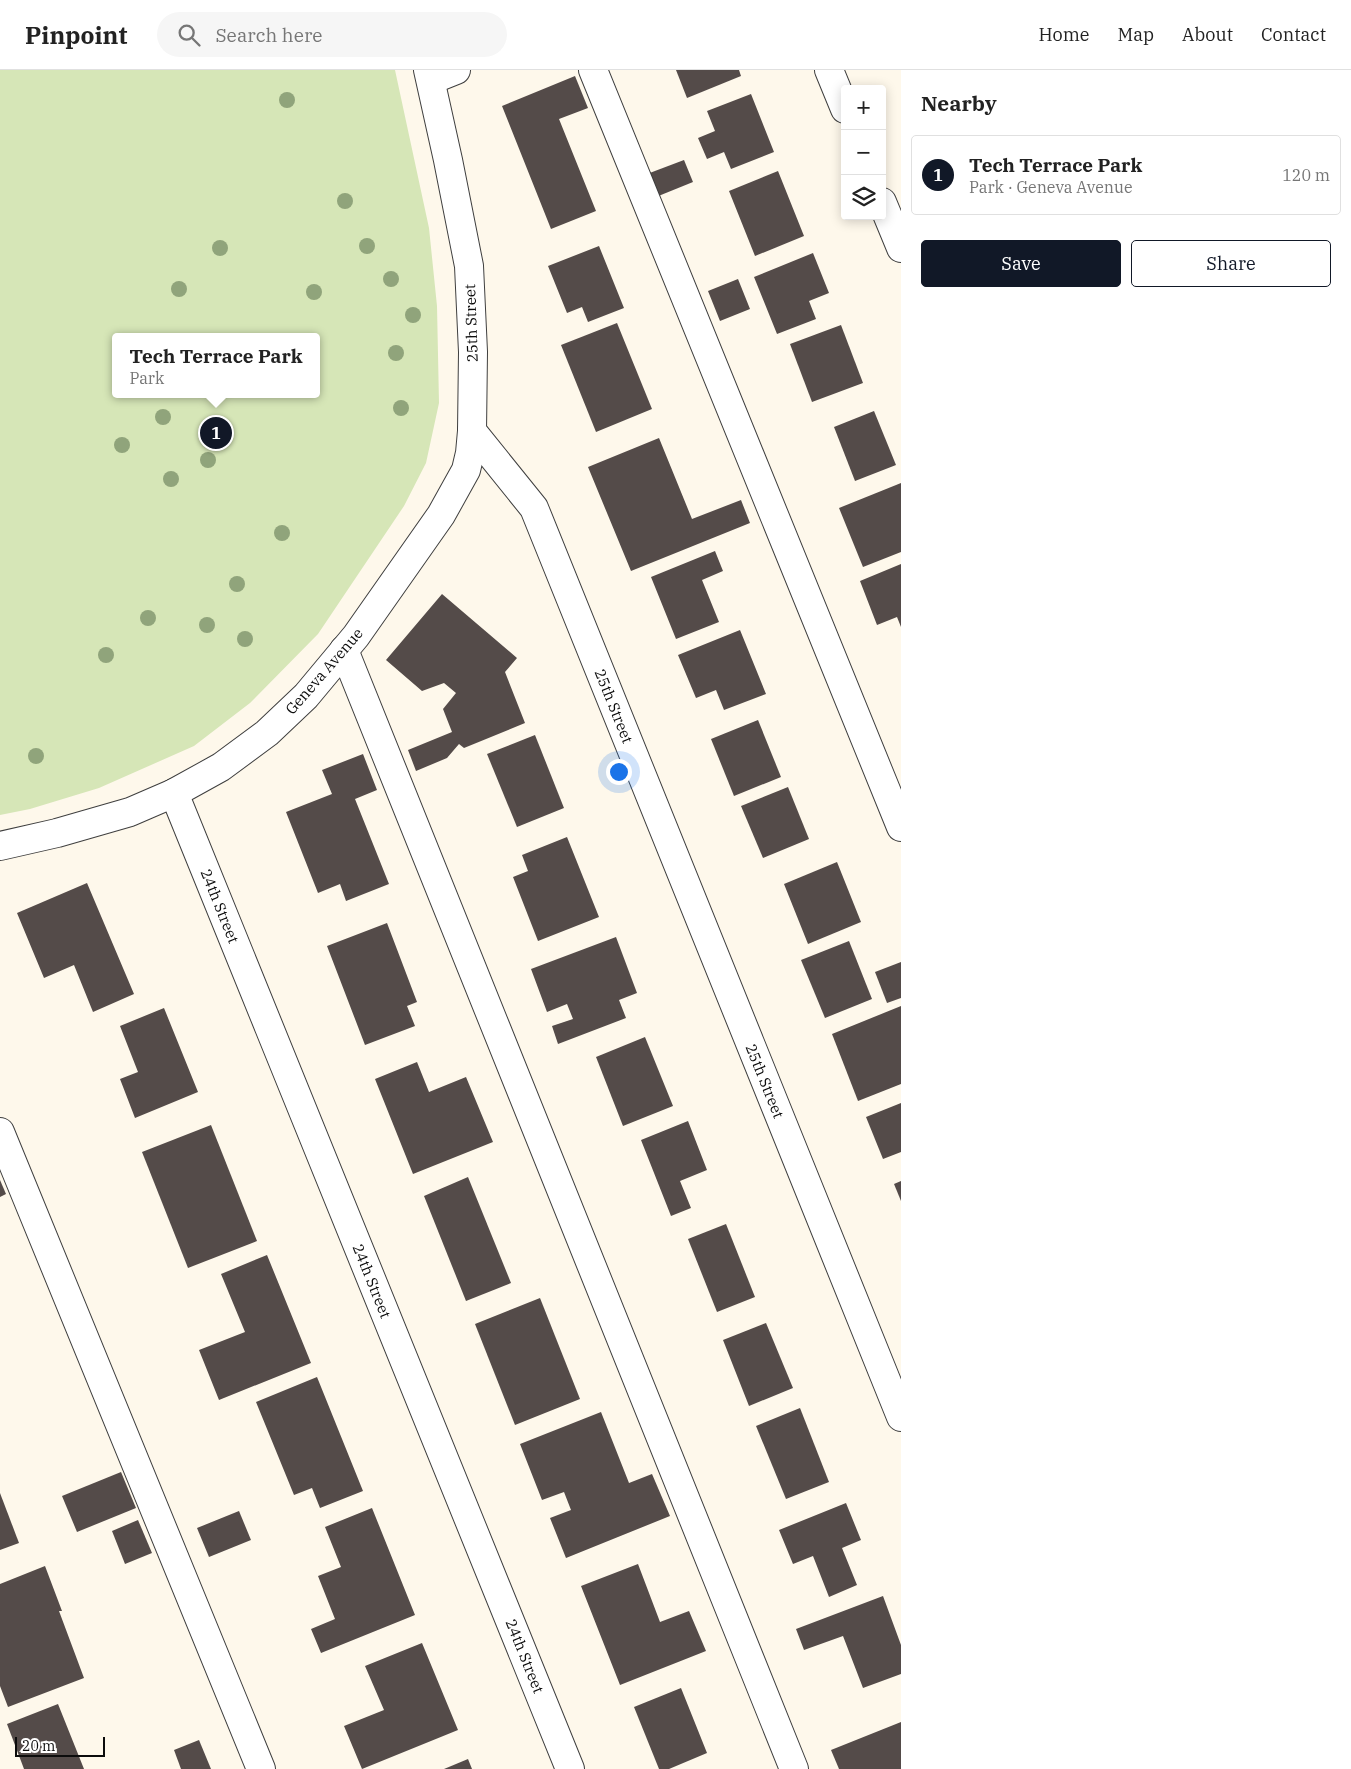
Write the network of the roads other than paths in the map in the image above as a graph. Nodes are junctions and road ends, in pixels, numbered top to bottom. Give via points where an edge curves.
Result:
1 (456, 70) edge
2 (593, 70) edge
3 (829, 70) edge
4 (429, 75) edge
5 (841, 99) edge
6 (886, 212) edge
7 (901, 248) edge
8 (472, 430) junction
9 (344, 650) junction
10 (174, 793) junction
11 (901, 827) edge
12 (0, 846) edge
13 (0, 1132) edge
14 (901, 1417) edge
15 (261, 1769) edge
16 (570, 1769) edge
17 (794, 1769) edge

1 - 4 street
2 - 11 street
3 - 5 street
4 - 8 street, 25th Street via 468,266 474,352
6 - 7 street
8 - 9 street, Geneva Avenue via 466,470 441,515
8 - 14 street, 25th Street via 534,508
9 - 10 street, Geneva Avenue via 306,696 267,733 221,767
9 - 17 street
10 - 12 street, Geneva Avenue via 130,812
10 - 16 street, 24th Street
13 - 15 street

